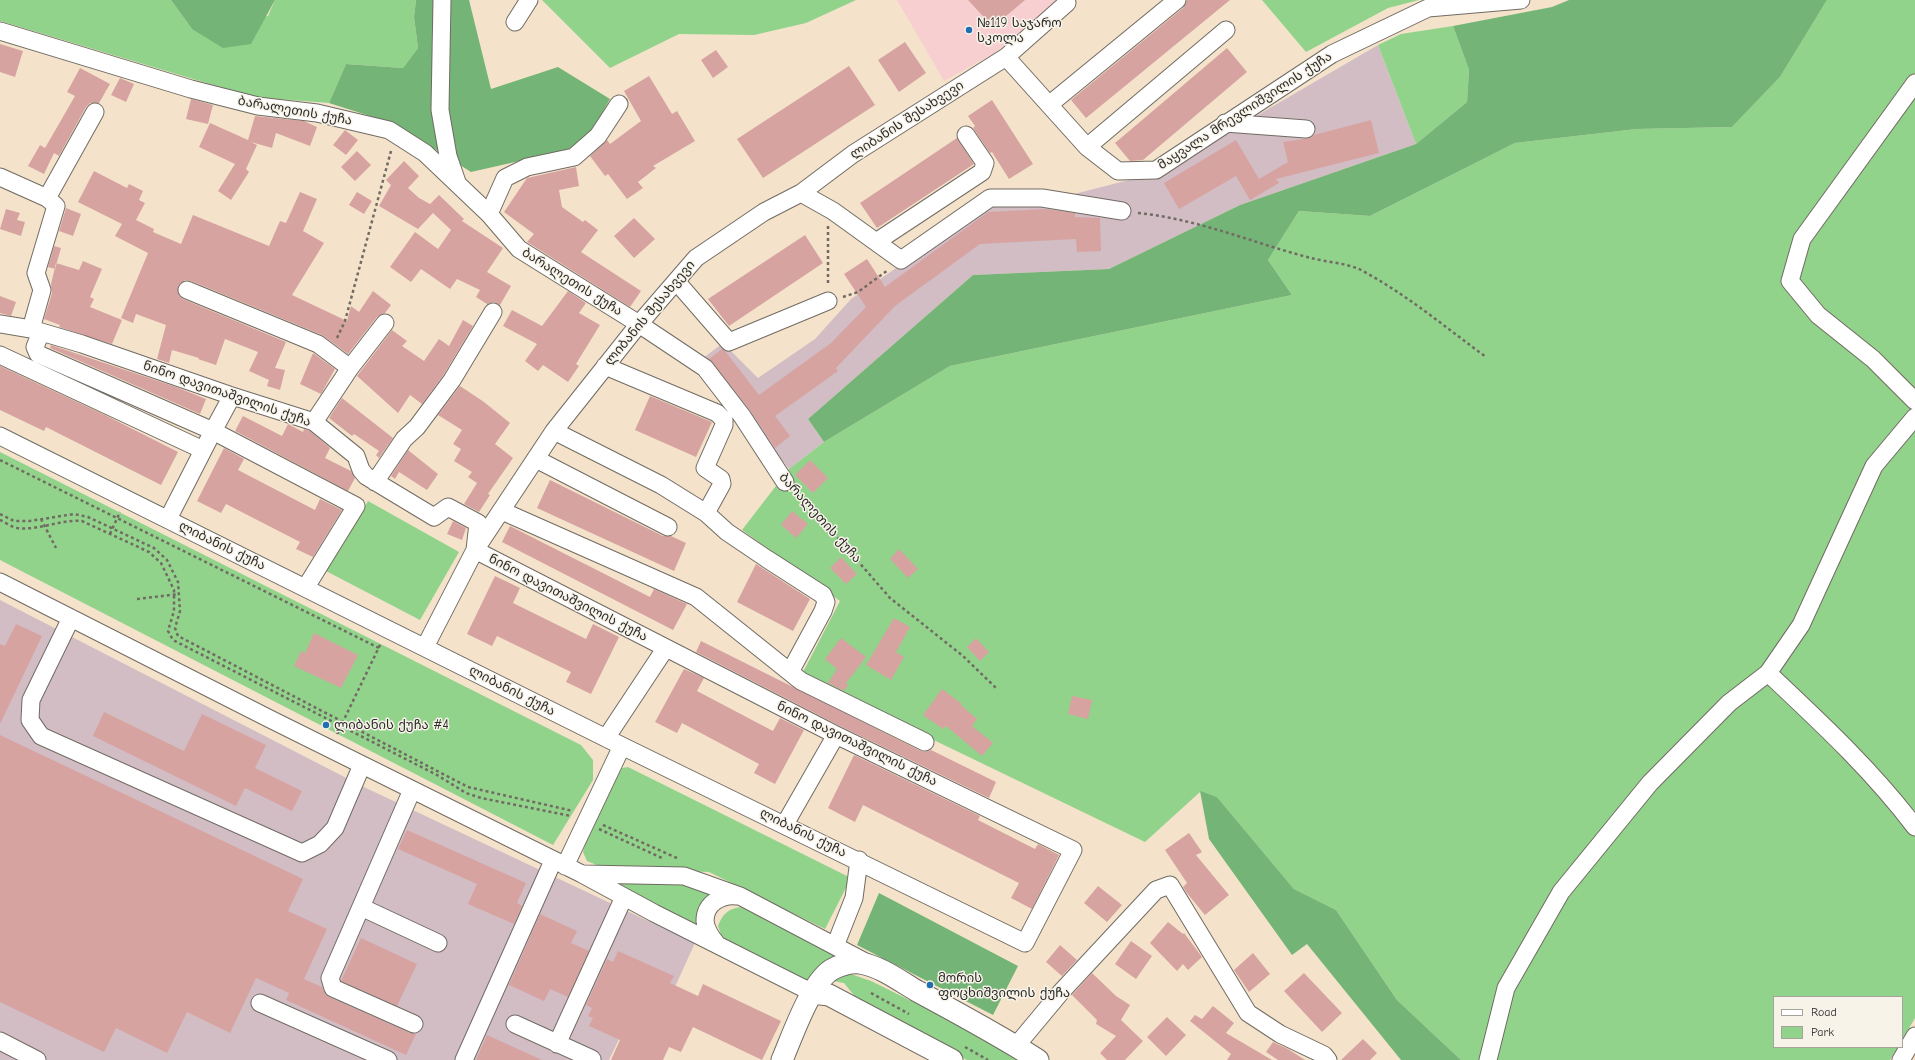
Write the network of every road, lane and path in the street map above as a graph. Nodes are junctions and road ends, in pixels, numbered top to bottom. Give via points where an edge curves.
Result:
1 (442, 0) edge
2 (529, 0) edge
3 (1177, 0) edge
4 (1521, 0) edge
5 (1067, 3) dead end
6 (516, 22) dead end
7 (1226, 30) dead end
8 (0, 31) edge
9 (1006, 57) junction
10 (1915, 83) edge
11 (619, 104) dead end
12 (1050, 104) junction
13 (95, 112) dead end
14 (1225, 123) junction
15 (1306, 129) dead end
16 (396, 134) junction
17 (966, 135) dead end
18 (1087, 147) junction
19 (0, 177) edge
20 (459, 185) junction
21 (801, 193) junction
22 (47, 198) junction
23 (827, 208) junction
24 (1122, 211) joint
25 (489, 214) junction
26 (876, 242) junction
27 (901, 260) junction
28 (676, 281) junction
29 (187, 290) dead end
30 (828, 301) junction
31 (493, 312) dead end
32 (385, 323) dead end
33 (0, 324) edge
34 (639, 324) junction
35 (36, 330) junction
36 (329, 352) junction
37 (0, 355) edge
38 (1486, 357) dead end
39 (605, 366) junction
40 (350, 368) junction
41 (232, 396) junction
42 (1915, 401) edge
43 (1915, 417) edge
44 (314, 422) junction
45 (213, 431) junction
46 (554, 431) junction
47 (0, 436) edge
48 (203, 450) junction
49 (536, 459) junction
50 (0, 460) edge
51 (376, 482) junction
52 (785, 482) joint
53 (126, 498) junction
54 (502, 510) junction
55 (706, 513) junction
56 (0, 514) edge
57 (117, 518) junction
58 (41, 519) junction
59 (168, 519) junction
60 (0, 520) edge
61 (43, 525) junction
62 (112, 528) junction
63 (668, 528) dead end
64 (110, 534) junction
65 (56, 548) dead end
66 (475, 550) junction
67 (0, 582) edge
68 (306, 587) junction
69 (174, 594) junction
70 (179, 594) junction
71 (138, 599) dead end
72 (71, 618) junction
73 (425, 647) junction
74 (665, 649) junction
75 (790, 672) junction
76 (1768, 673) junction
77 (996, 688) dead end
78 (343, 722) junction
79 (341, 726) junction
80 (836, 735) junction
81 (606, 738) junction
82 (925, 742) dead end
83 (622, 746) junction
84 (330, 749) junction
85 (362, 765) junction
86 (412, 790) junction
87 (584, 820) junction
88 (785, 824) junction
89 (1915, 827) edge
90 (859, 860) junction
91 (668, 861) dead end
92 (684, 861) dead end
93 (559, 863) junction
94 (582, 874) junction
95 (740, 896) junction
96 (624, 897) junction
97 (361, 907) junction
98 (438, 943) dead end
99 (716, 943) junction
100 (1025, 943) joint
101 (835, 946) junction
102 (874, 968) junction
103 (813, 993) junction
104 (260, 1003) dead end
105 (414, 1024) dead end
106 (515, 1024) dead end
107 (1915, 1036) edge
108 (0, 1041) edge
109 (557, 1044) junction
110 (1016, 1046) junction
111 (592, 1059) dead end
112 (37, 1060) edge
113 (388, 1060) edge
114 (464, 1060) edge
115 (782, 1060) edge
116 (952, 1060) edge
117 (1038, 1060) edge
118 (1328, 1060) edge
119 (1488, 1060) edge
120 (1901, 1060) edge

1 - 20 street via 440,110 448,156
2 - 6 street
3 - 12 street
4 - 14 street, მაყვალა მრევლიშვილის ქუჩა via 1428,8 1332,54
5 - 9 street, ლიბანის შესახვევი
7 - 18 street
8 - 16 street, ბარალეთის ქუჩა via 198,91 258,106 317,113 389,130
9 - 12 street, მაყვალა მრევლიშვილის ქუჩა
9 - 21 street, ლიბანის შესახვევი via 853,154
10 - 42 street via 1802,239 1790,282 1818,315 1873,360
11 - 25 street via 598,136 574,157 526,167 505,178
12 - 18 street, მაყვალა მრევლიშვილის ქუჩა
13 - 22 street
14 - 15 street
14 - 18 street, მაყვალა მრევლიშვილის ქუჩა via 1156,170 1118,171
16 - 20 street, ბარალეთის ქუჩა via 425,153
16 - 36 path via 345,321
17 - 26 street via 985,163 982,172
19 - 22 street
20 - 25 street, ბარალეთის ქუჩა
21 - 23 street
21 - 28 street, ლიბანის შესახვევი via 764,212 696,258
22 - 35 street via 56,206 36,273 42,290
23 - 26 street
23 - 30 path
24 - 27 street via 1042,198 990,198
24 - 38 path via 1165,215 1311,258 1359,269 1409,300
25 - 34 street, ბარალეთის ქუჩა via 519,249
26 - 27 street
27 - 30 path via 858,292
28 - 30 street via 729,342
28 - 34 street, ლიბანის შესახვევი
29 - 36 street via 318,344
31 - 51 street via 452,380 417,427 404,439
32 - 40 street
33 - 35 street, ნინო დავითაშვილის ქუჩა
34 - 39 street, ლიბანის შესახვევი
34 - 52 street, ბარალეთის ქუჩა via 705,368 742,416
35 - 41 street, ნინო დავითაშვილის ქუჩა
35 - 45 street via 35,347 38,354
36 - 40 street
37 - 48 street
39 - 46 street, ლიბანის შესახვევი
39 - 55 street via 717,413 724,420 705,468 721,479 722,484
40 - 44 street
41 - 44 street, ნინო დავითაშვილის ქუჩა
41 - 45 street
43 - 76 street via 1874,466 1801,625
44 - 51 street, ნინო დავითაშვილის ქუჩა via 356,456 361,470
45 - 48 street
45 - 68 street via 356,506
46 - 49 street, ლიბანის შესახვევი
46 - 55 street via 661,485
47 - 53 street, ლიბანის ქუჩა
48 - 59 street
49 - 54 street, ლიბანის შესახვევი
49 - 63 street
50 - 57 path
51 - 66 street, ნინო დავითაშვილის ქუჩა via 434,517 448,507 478,523
52 - 77 path, ბარალეთის ქუჩა via 890,598 963,656
53 - 57 path
53 - 59 street, ლიბანის ქუჩა
54 - 66 street, ლიბანის შესახვევი
54 - 75 street via 696,597
55 - 75 street via 734,537 823,595 826,602 823,611
56 - 58 path via 14,520
57 - 62 path
57 - 78 path via 379,648
58 - 61 path
58 - 62 path via 74,514 88,517
59 - 68 street, ლიბანის ქუჩა
60 - 61 path via 16,528
61 - 64 path via 70,520 82,521
61 - 65 path
62 - 64 path
62 - 70 path via 154,548 167,560 178,582
64 - 69 path via 149,552 161,563
66 - 73 street, ლიბანის შესახვევი
66 - 74 street, ნინო დავითაშვილის ქუჩა
67 - 72 street
68 - 73 street, ლიბანის ქუჩა
69 - 70 path
69 - 71 path
69 - 79 path via 174,611 168,631 173,640
70 - 78 path via 180,611 175,628 178,636
72 - 84 street
72 - 85 street via 31,700 30,720 41,736 302,853 320,844 335,828
73 - 81 street, ლიბანის ქუჩა
74 - 80 street, ნინო დავითაშვილის ქუჩა
74 - 81 street
75 - 82 street via 801,681
76 - 89 street via 1841,740 1893,798
76 - 119 street via 1729,702 1650,783 1561,892 1506,988
78 - 79 path
78 - 87 path via 468,787 574,811
79 - 84 path
79 - 87 path via 437,775 466,793
80 - 88 street
80 - 100 street, ნინო დავითაშვილის ქუჩა via 1073,850
81 - 83 street, ლიბანის ქუჩა
83 - 87 street
83 - 88 street, ლიბანის ქუჩა
84 - 85 street
85 - 86 street
86 - 93 street
86 - 97 street
87 - 91 path
87 - 92 path
87 - 93 street
88 - 90 street, ლიბანის ქუჩა
90 - 100 street, ლიბანის ქუჩა
90 - 101 street via 854,898
93 - 94 street
93 - 114 street
94 - 95 street via 684,876
94 - 96 street
95 - 99 street via 727,895 716,900 708,909 705,921 708,932
95 - 101 street
96 - 99 street
96 - 109 street
97 - 98 street
97 - 105 street via 330,983 333,988
99 - 103 street
101 - 102 street
102 - 103 main road via 860,963 844,964 831,970 820,980
102 - 110 main road
103 - 115 main road
103 - 116 main road via 829,995
104 - 113 street
106 - 109 street
107 - 120 street
108 - 112 street
109 - 111 street
110 - 117 main road
110 - 118 street via 1061,992 1150,896 1156,890 1170,885 1248,1013 1280,1034 1324,1055

